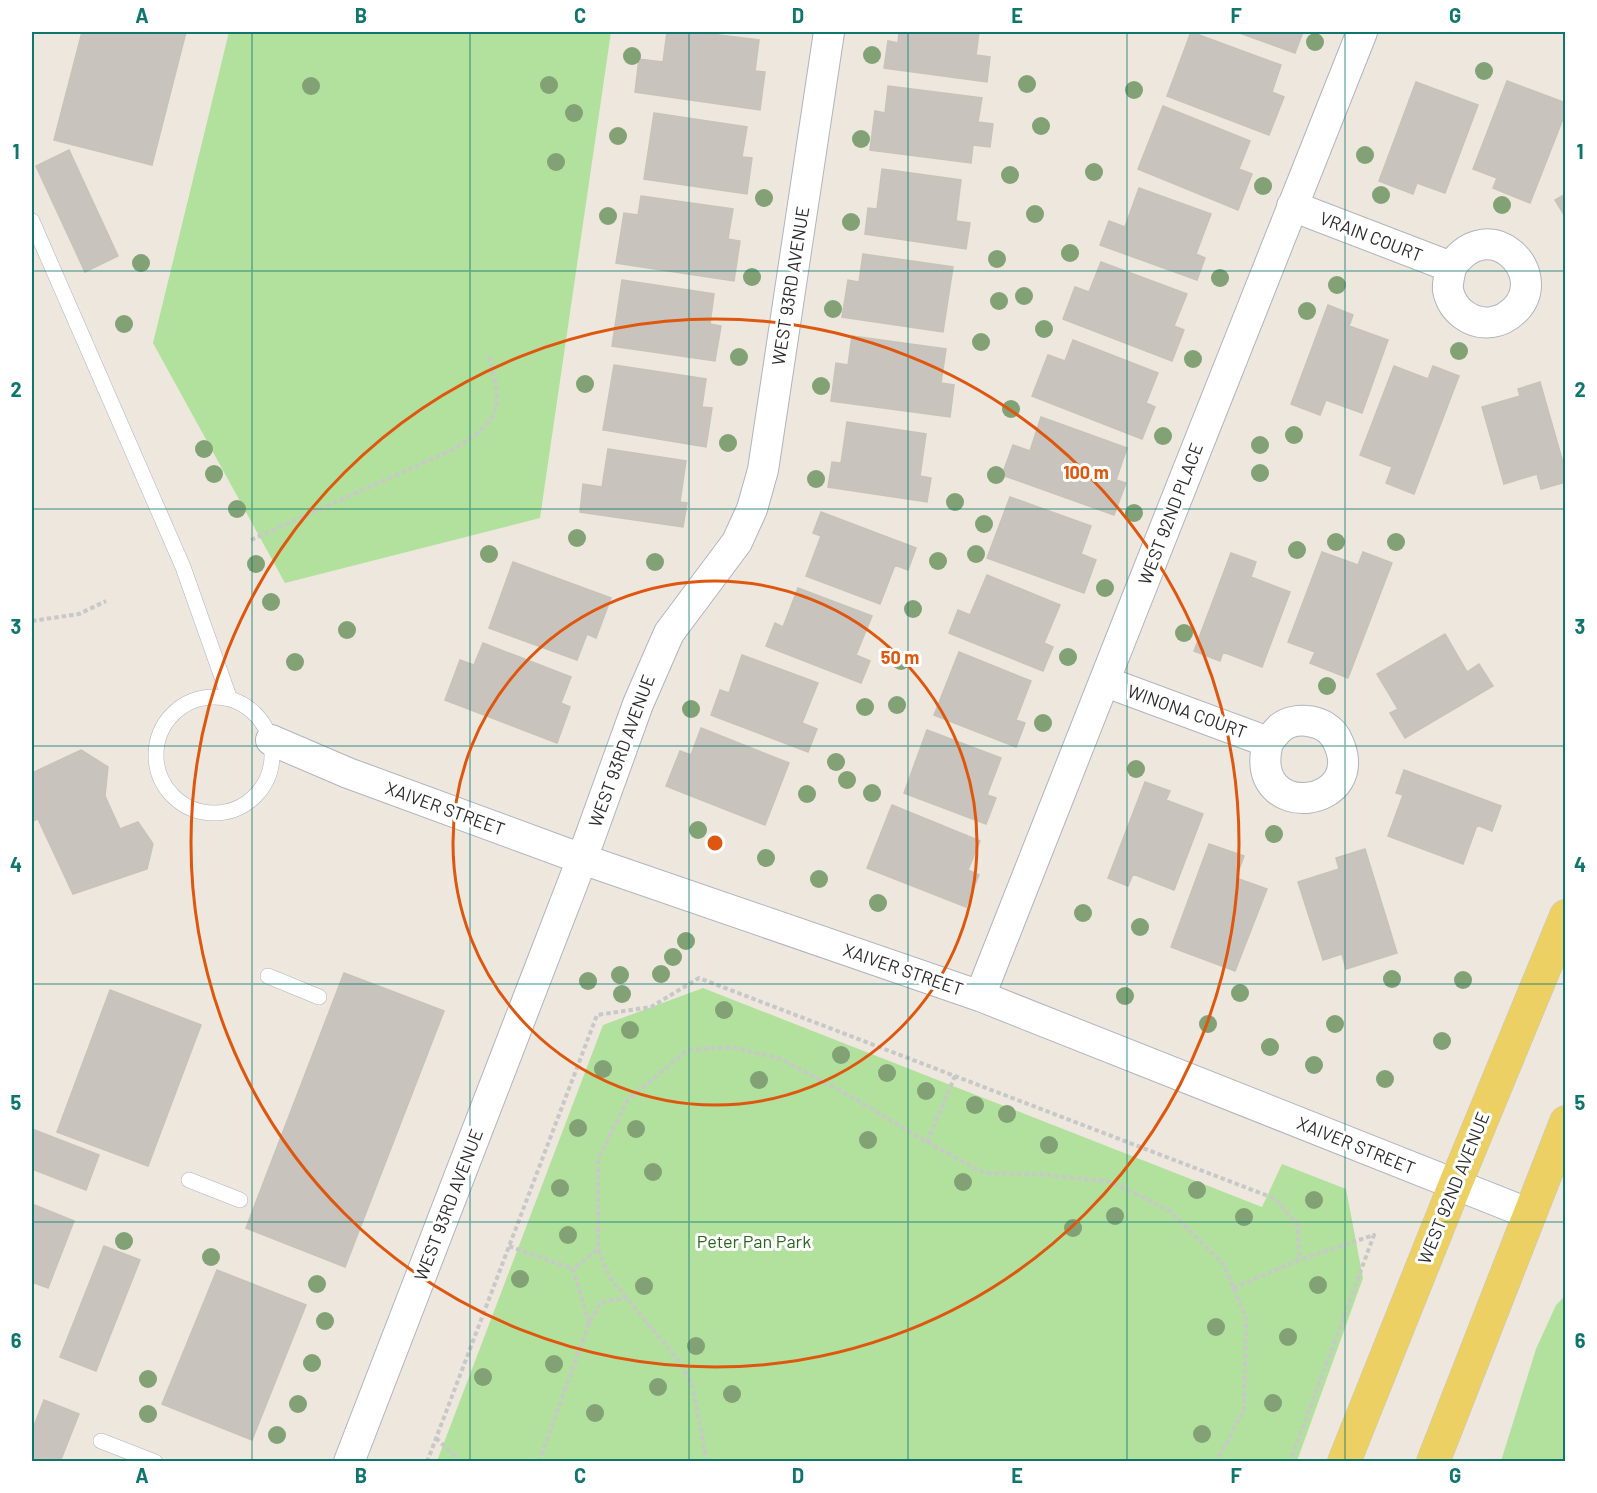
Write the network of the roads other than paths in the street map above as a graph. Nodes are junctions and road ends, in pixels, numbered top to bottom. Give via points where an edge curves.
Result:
1 (829, 32) edge
2 (1362, 32) edge
3 (1292, 206) junction
4 (32, 221) edge
5 (1451, 267) dead end
6 (1106, 682) junction
7 (229, 697) junction
8 (271, 740) junction
9 (1268, 742) dead end
10 (582, 859) junction
11 (1566, 916) edge
12 (268, 976) dead end
13 (980, 996) junction
14 (319, 997) dead end
15 (1566, 1122) edge
16 (189, 1180) dead end
17 (1455, 1185) junction
18 (240, 1200) dead end
19 (1530, 1214) junction
20 (101, 1440) dead end
21 (155, 1461) edge
22 (350, 1461) edge
23 (1344, 1461) edge
24 (1433, 1461) edge

1 - 10 street, WEST 93RD AVENUE via 763,470 752,509 736,542 669,633 638,704
2 - 3 street, WEST 92ND PLACE
3 - 5 street, VRAIN COURT
3 - 6 street, WEST 92ND PLACE
4 - 7 lane via 183,567
6 - 9 street, WINONA COURT
6 - 13 street, WEST 92ND PLACE
7 - 8 lane via 256,713
7 - 8 lane via 189,701 172,712 161,729 155,749 157,770 180,803 198,812 218,813 238,808 255,797 267,780
8 - 10 street, XAIVER STREET via 348,773
10 - 13 street, XAIVER STREET
10 - 22 street, WEST 93RD AVENUE
11 - 17 main road, WEST 92ND AVENUE
12 - 14 lane
13 - 17 street, XAIVER STREET
15 - 19 main road
16 - 18 lane
17 - 19 street, XAIVER STREET
17 - 23 main road, WEST 92ND AVENUE
19 - 24 main road
20 - 21 lane

